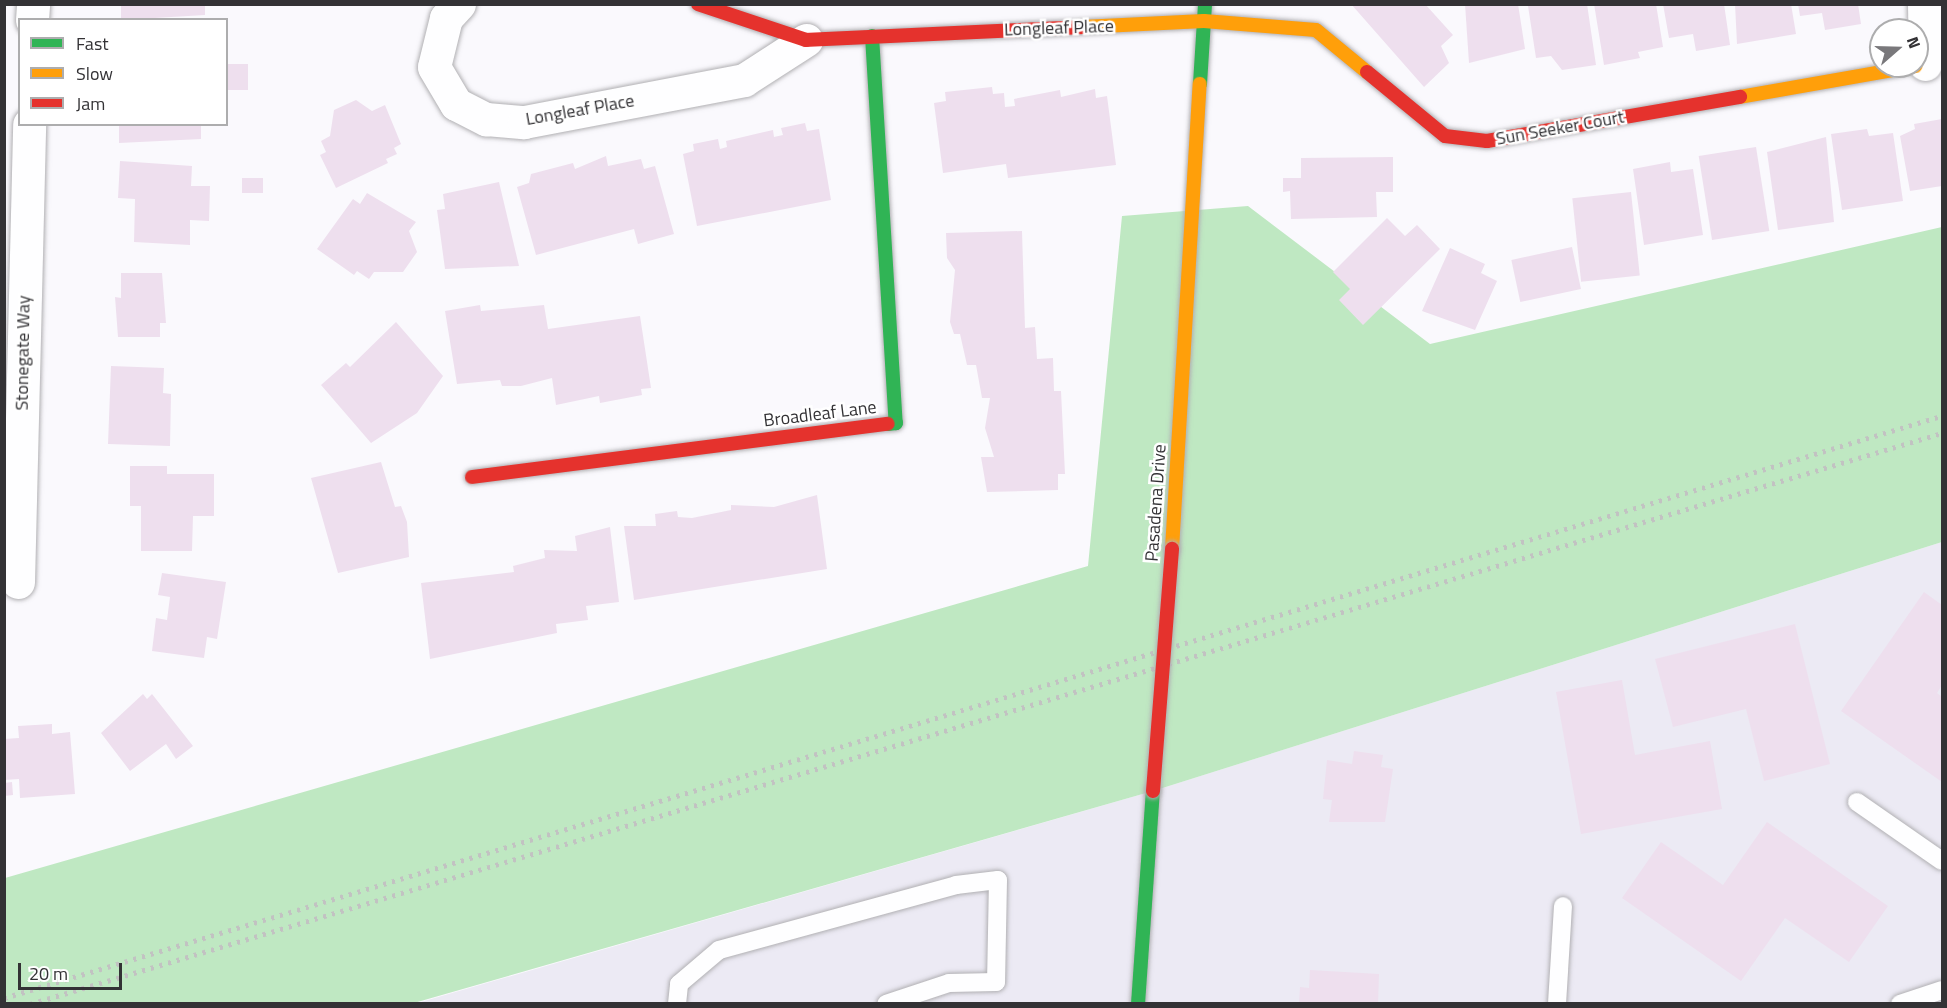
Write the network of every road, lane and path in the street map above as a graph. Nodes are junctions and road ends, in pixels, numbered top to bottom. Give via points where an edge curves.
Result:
1 (459, 4) edge
2 (698, 4) edge
3 (1205, 4) edge
4 (1204, 21) junction
5 (872, 36) junction
6 (806, 40) junction
7 (1869, 74) edge
8 (29, 126) edge
9 (472, 477) dead end
10 (18, 582) dead end
11 (1857, 801) dead end
12 (1942, 861) edge
13 (1563, 906) dead end
14 (1942, 990) edge
15 (677, 1004) edge
16 (886, 1004) edge
17 (1138, 1004) edge
18 (1557, 1004) edge
19 (1900, 1004) edge

1 - 6 street, Longleaf Place via 446,18 434,67 456,104 486,119 524,122 744,80
2 - 6 street, Longleaf Place
3 - 4 street, Pasadena Drive
4 - 5 street, Longleaf Place
4 - 7 street, Sun Seeker Court via 1316,30 1445,136 1486,141
4 - 17 street, Pasadena Drive, bridge via 1172,549
5 - 6 street, Longleaf Place
5 - 9 street, Broadleaf Lane via 896,423
8 - 10 street, Stonegate Way
11 - 12 lane
13 - 18 lane
14 - 19 lane
15 - 16 lane via 678,984 719,950 956,885 999,880 996,982 949,983

